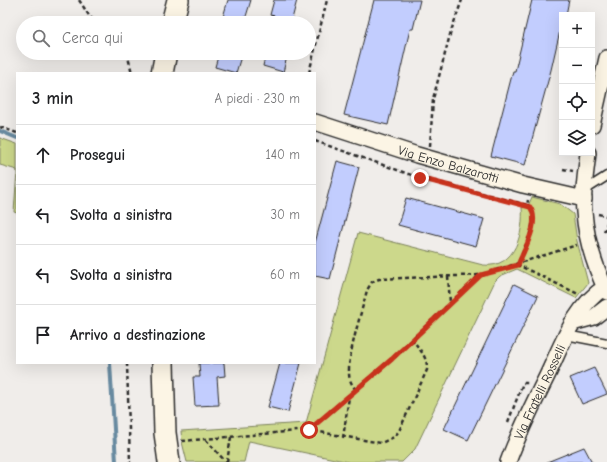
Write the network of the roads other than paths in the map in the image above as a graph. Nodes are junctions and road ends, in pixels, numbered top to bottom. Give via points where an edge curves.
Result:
1 (178, 0) edge
2 (174, 16) edge
3 (607, 58) edge
4 (593, 120) edge
5 (316, 122) edge
6 (588, 156) edge
7 (607, 176) edge
8 (584, 194) junction
9 (604, 283) edge
10 (607, 307) edge
11 (601, 318) edge
12 (569, 329) junction
13 (607, 342) edge
14 (163, 364) edge
15 (169, 462) edge
16 (508, 462) edge

1 - 2 street
3 - 4 street
5 - 8 street, Via Enzo Balzarotti via 523,185
6 - 8 street
7 - 8 lane
8 - 9 street via 585,226 589,244
9 - 12 street, Via Fratelli Rosselli
10 - 11 street
11 - 12 street
12 - 13 lane
12 - 16 street, Via Fratelli Rosselli via 519,433
14 - 15 street via 165,433

